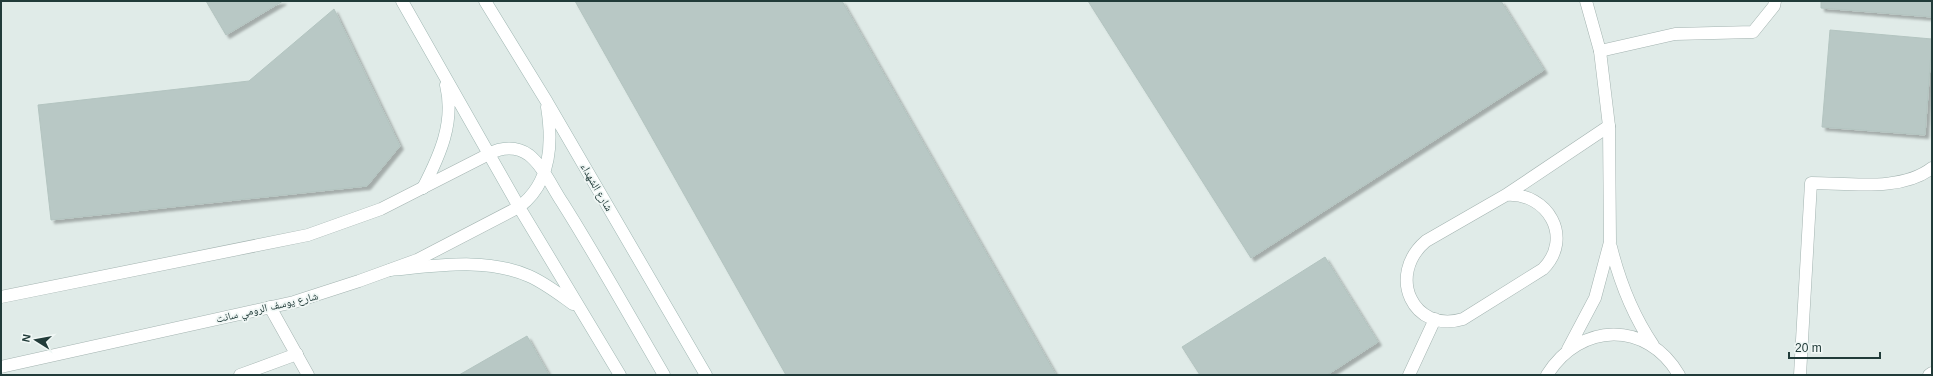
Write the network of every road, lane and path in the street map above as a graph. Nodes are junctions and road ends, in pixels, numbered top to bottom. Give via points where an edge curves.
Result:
1 (402, 1) edge
2 (486, 1) edge
3 (1586, 1) edge
4 (1775, 1) edge
5 (1600, 51) junction
6 (443, 72) junction
7 (547, 102) junction
8 (1609, 126) junction
9 (489, 154) junction
10 (1932, 168) edge
11 (544, 175) junction
12 (423, 188) junction
13 (1506, 195) junction
14 (519, 208) junction
15 (1610, 242) junction
16 (390, 270) junction
17 (1, 297) edge
18 (270, 307) junction
19 (578, 308) junction
20 (1435, 319) junction
21 (1654, 346) junction
22 (1568, 349) junction
23 (297, 354) junction
24 (1, 367) edge
25 (1932, 374) edge
26 (240, 375) edge
27 (308, 375) edge
28 (620, 375) edge
29 (664, 375) edge
30 (706, 375) edge
31 (1409, 375) edge
32 (1547, 375) edge
33 (1680, 375) edge
34 (1800, 375) edge
35 (1929, 375) edge

1 - 6 street
2 - 7 street, شارع الشهداء
3 - 5 street
4 - 5 street via 1774,6 1753,32 1675,34
5 - 8 street
6 - 9 street
6 - 12 street via 448,97 448,122 444,143
7 - 11 street, شارع يوسف الرومي سانت via 550,148
7 - 30 street, شارع الشهداء
8 - 13 street
8 - 15 street
9 - 11 street via 507,148 520,150 532,159
9 - 12 street
9 - 14 street
10 - 34 street via 1913,180 1887,184 1811,183
11 - 14 street, شارع يوسف الرومي سانت via 530,198
11 - 29 street
12 - 17 street via 362,217 308,235
13 - 20 street via 1426,241 1412,255 1406,274 1408,293 1418,309
13 - 20 street via 1515,194 1532,199 1549,214 1557,236 1550,262 1544,269 1463,319 1448,322
14 - 16 street, شارع يوسف الرومي سانت via 417,260
14 - 19 street
15 - 21 street via 1626,297
15 - 22 street via 1595,298
16 - 18 street, شارع يوسف الرومي سانت via 326,292
16 - 19 street via 464,264 501,268 539,281
18 - 23 street
18 - 24 street, شارع يوسف الرومي سانت
19 - 28 street
20 - 31 street
21 - 22 street via 1638,338 1620,334 1584,340
21 - 33 street
22 - 32 street
23 - 26 street
23 - 27 street
25 - 35 street

